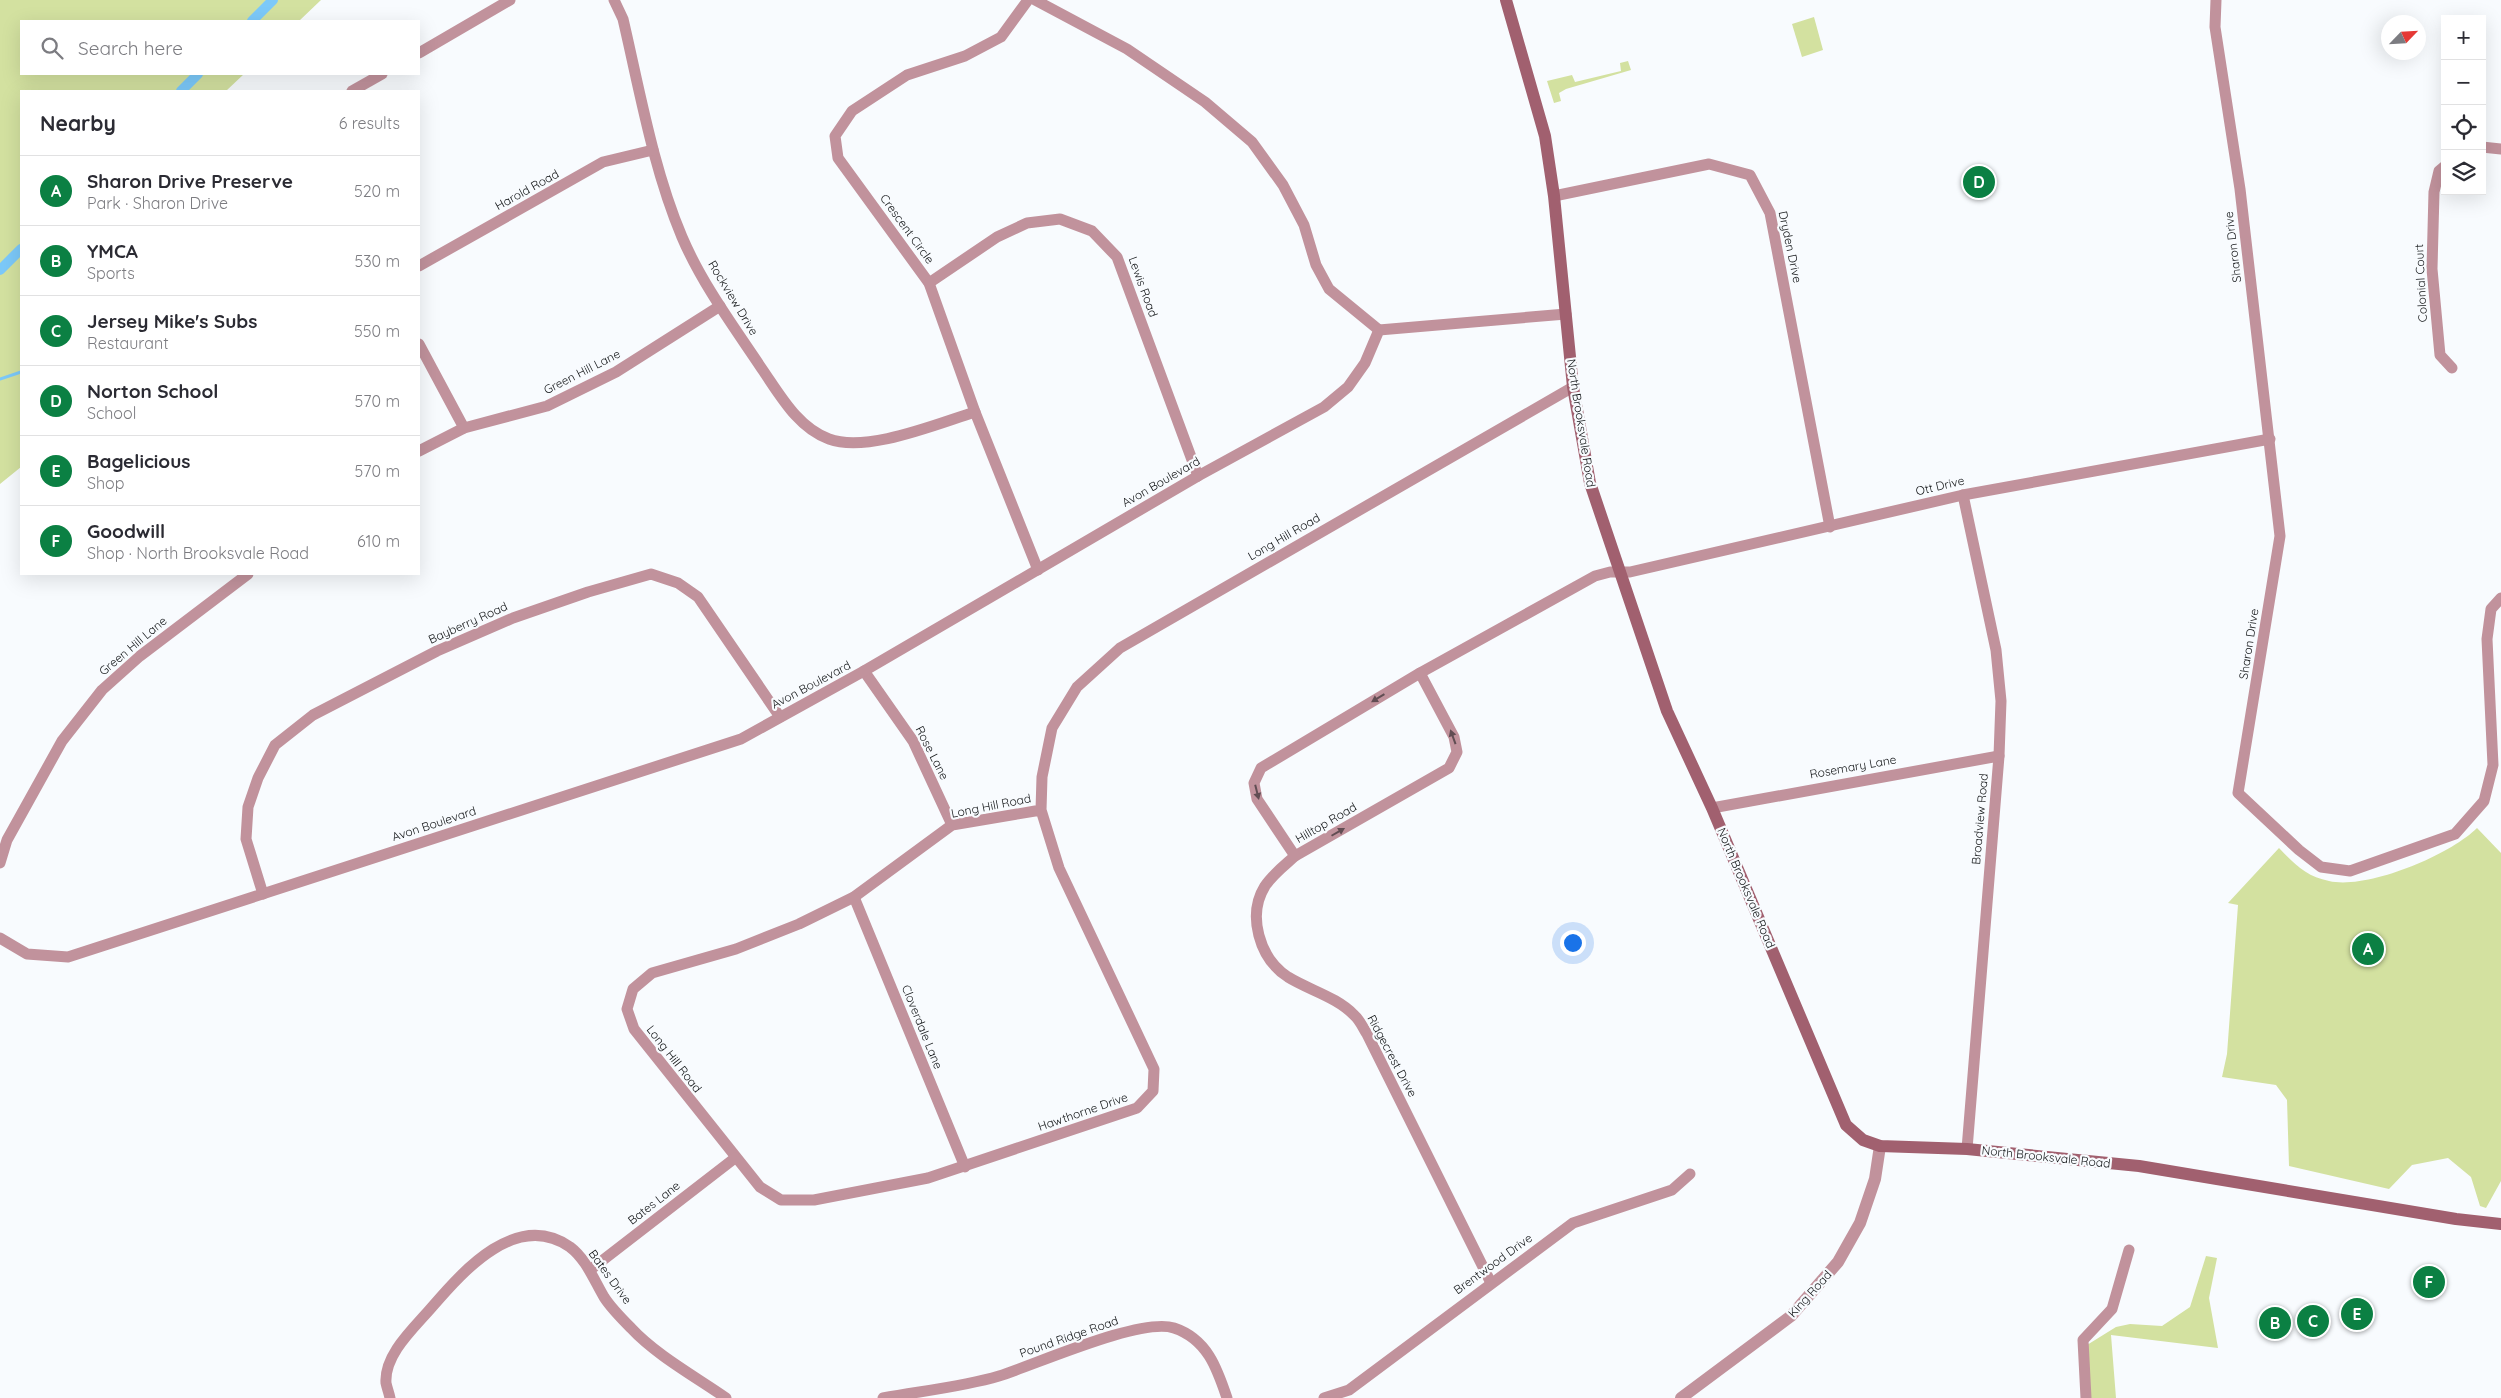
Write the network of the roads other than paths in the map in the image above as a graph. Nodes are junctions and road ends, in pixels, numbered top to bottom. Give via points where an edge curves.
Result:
1 (510, 0) edge
2 (614, 0) edge
3 (1028, 0) edge
4 (1035, 0) edge
5 (1506, 0) edge
6 (2216, 0) edge
7 (420, 52) edge
8 (380, 75) edge
9 (354, 90) edge
10 (2486, 147) edge
11 (2501, 149) edge
12 (653, 150) junction
13 (2441, 169) edge
14 (1554, 196) junction
15 (420, 265) edge
16 (929, 282) junction
17 (720, 306) junction
18 (1566, 314) junction
19 (1380, 330) junction
20 (420, 346) edge
21 (2452, 368) dead end
22 (1574, 387) junction
23 (975, 412) junction
24 (464, 428) junction
25 (2270, 438) junction
26 (420, 450) edge
27 (1198, 476) junction
28 (1963, 495) junction
29 (1830, 527) junction
30 (1038, 570) junction
31 (1619, 572) junction
32 (247, 575) edge
33 (2501, 598) edge
34 (864, 671) junction
35 (1420, 674) junction
36 (780, 716) junction
37 (2000, 756) junction
38 (1712, 808) junction
39 (1041, 810) junction
40 (952, 825) junction
41 (1295, 856) junction
42 (0, 863) edge
43 (263, 894) junction
44 (854, 897) junction
45 (0, 938) edge
46 (1880, 1146) junction
47 (1967, 1149) junction
48 (735, 1158) junction
49 (965, 1168) junction
50 (1690, 1174) dead end
51 (2501, 1224) edge
52 (2129, 1250) dead end
53 (590, 1270) junction
54 (1490, 1283) junction
55 (390, 1398) edge
56 (726, 1398) edge
57 (883, 1398) edge
58 (1227, 1398) edge
59 (1324, 1398) edge
60 (1681, 1398) edge
61 (2086, 1398) edge

1 - 7 street
2 - 12 street, Rockview Drive via 623,19
3 - 16 street, Crescent Circle via 1001,37 965,56 907,75 852,111 835,136 838,158
4 - 19 street via 1127,49 1205,102 1252,142 1283,185 1304,225 1316,265 1329,289
5 - 14 main road, North Brooksvale Road via 1545,136
6 - 25 street, Sharon Drive via 2215,27 2240,190
8 - 9 street
10 - 11 street
12 - 15 street, Harold Road via 603,162
12 - 17 street, Rockview Drive via 682,237
13 - 21 street, Colonial Court via 2434,192 2432,269 2440,355
14 - 18 main road, North Brooksvale Road
14 - 29 street, Dryden Drive via 1709,164 1750,175 1770,213
16 - 23 street, Crescent Circle
16 - 27 street, Lewis Road via 997,236 1027,223 1060,219 1092,231 1117,257
17 - 23 street, Rockview Drive via 806,427 829,440 860,442 888,439
17 - 24 street, Green Hill Lane via 616,372 547,406
18 - 19 street
18 - 22 main road, North Brooksvale Road
19 - 27 street, Avon Boulevard via 1365,363 1348,387 1330,402
20 - 24 street
22 - 31 main road, North Brooksvale Road via 1590,483
22 - 39 street, Long Hill Road via 1120,648 1078,687 1052,728 1042,777
23 - 30 street, Crescent Circle
24 - 26 street, Green Hill Lane
25 - 28 street, Ott Drive
25 - 33 street, Sharon Drive via 2280,536 2238,794 2322,867 2350,871 2455,834 2484,801 2493,765 2487,639 2491,609
27 - 30 street, Avon Boulevard
28 - 29 street, Ott Drive
28 - 37 street, Broadview Road via 1996,650 2001,701
29 - 31 street, Ott Drive
30 - 34 street, Avon Boulevard
31 - 35 street, Hilltop Road via 1595,576
31 - 38 main road, North Brooksvale Road via 1667,711
32 - 42 street, Green Hill Lane via 140,656 102,690 62,741 7,840
34 - 36 street, Avon Boulevard
34 - 40 street, Rose Lane via 913,741
41 -> 35 street, Hilltop Road via 1449,768 1457,752 1454,737
35 -> 41 street, Hilltop Road via 1261,768 1254,783 1258,799
36 - 43 street, Avon Boulevard via 741,739
36 - 43 street, Bayberry Road via 698,597 678,583 651,574 512,618 437,651 313,715 276,744 258,778 248,808 246,839
37 - 38 street, Rosemary Lane
37 - 47 street, Broadview Road
38 - 46 main road, North Brooksvale Road via 1846,1125 1863,1140
39 - 40 street, Long Hill Road
39 - 49 street, Hawthorne Drive via 1059,868 1154,1069 1153,1091 1137,1108
40 - 44 street, Long Hill Road
41 - 54 street, Ridgecrest Drive via 1265,886 1257,905 1257,926 1262,945 1272,964 1287,976 1337,1002 1354,1015 1368,1034
43 - 45 street, Avon Boulevard via 68,957 27,954
44 - 48 street, Long Hill Road via 799,924 736,949 652,973 632,989 626,1009 634,1029
44 - 49 street, Cloverdale Lane
46 - 47 main road, North Brooksvale Road
46 - 60 street, King Road via 1875,1179 1860,1223 1838,1262 1791,1316
47 - 51 main road, North Brooksvale Road via 2139,1166
48 - 49 street, Hawthorne Drive via 760,1187 781,1200 814,1200
48 - 53 street, Bates Lane
50 - 54 street, Brentwood Drive via 1672,1190 1572,1223
52 - 61 street via 2112,1309 2083,1340
53 - 55 street, Bates Drive via 570,1247 544,1235 511,1238 485,1254 442,1296 390,1362 386,1383
53 - 56 street, Bates Drive via 605,1298 633,1330
54 - 59 street, Brentwood Drive via 1349,1390
57 - 58 street, Pound Ridge Road via 998,1377 1136,1328 1174,1328 1201,1343 1216,1364

